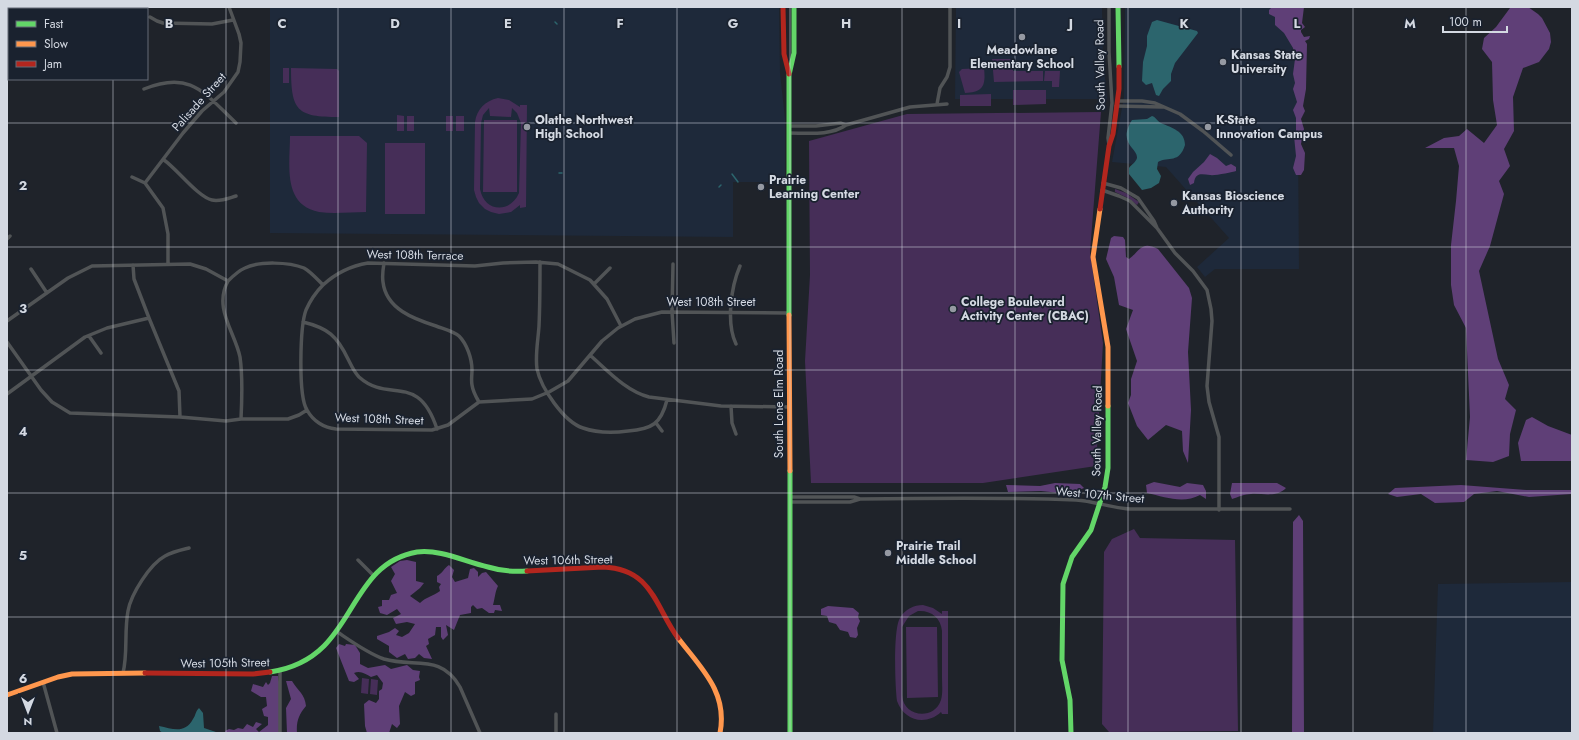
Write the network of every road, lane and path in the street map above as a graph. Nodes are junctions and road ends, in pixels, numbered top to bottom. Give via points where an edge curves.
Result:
1 (230, 7) edge
2 (783, 7) edge
3 (794, 7) edge
4 (950, 7) edge
5 (1109, 7) edge
6 (1118, 7) edge
7 (150, 17) dead end
8 (233, 20) junction
9 (789, 75) junction
10 (144, 89) dead end
11 (213, 101) junction
12 (937, 104) junction
13 (947, 104) dead end
14 (1116, 105) junction
15 (236, 123) dead end
16 (846, 125) junction
17 (789, 126) junction
18 (789, 132) junction
19 (1230, 155) dead end
20 (164, 160) junction
21 (132, 177) dead end
22 (146, 183) junction
23 (1103, 183) junction
24 (1102, 190) junction
25 (236, 196) dead end
26 (1157, 228) junction
27 (540, 262) junction
28 (384, 263) junction
29 (168, 264) junction
30 (673, 264) dead end
31 (133, 265) junction
32 (740, 266) dead end
33 (610, 268) dead end
34 (31, 269) dead end
35 (228, 281) junction
36 (323, 284) junction
37 (594, 284) junction
38 (47, 293) junction
39 (672, 312) junction
40 (731, 312) junction
41 (789, 313) junction
42 (149, 318) junction
43 (7, 321) edge
44 (303, 322) junction
45 (621, 326) junction
46 (462, 332) dead end
47 (89, 336) junction
48 (459, 336) junction
49 (7, 342) edge
50 (674, 343) dead end
51 (736, 344) dead end
52 (101, 353) dead end
53 (591, 356) junction
54 (31, 376) junction
55 (548, 393) junction
56 (7, 394) edge
57 (667, 400) junction
58 (479, 402) junction
59 (731, 406) junction
60 (789, 407) junction
61 (307, 410) junction
62 (180, 417) junction
63 (242, 419) junction
64 (656, 423) junction
65 (437, 429) junction
66 (662, 431) dead end
67 (736, 434) dead end
68 (790, 500) junction
69 (1100, 504) junction
70 (1219, 510) junction
71 (1290, 510) dead end
72 (189, 548) dead end
73 (358, 560) dead end
74 (373, 575) junction
75 (336, 631) junction
76 (280, 671) junction
77 (123, 673) junction
78 (43, 682) junction
79 (7, 696) edge
80 (556, 714) dead end
81 (57, 733) edge
82 (280, 733) edge
83 (480, 733) edge
84 (556, 733) edge
85 (720, 733) edge
86 (790, 733) edge
87 (1071, 733) edge

1 - 8 street, Palisade Street
2 - 9 street, South Lone Elm Road via 784,54
3 - 9 street, South Lone Elm Road via 794,53
4 - 12 street via 950,67 940,88
5 - 14 street, South Valley Road via 1112,101
6 - 14 street, South Valley Road via 1120,78
7 - 8 street via 163,22 212,24
8 - 11 street, Palisade Street via 239,34 238,72 224,92
9 - 17 street, South Lone Elm Road
10 - 11 street via 169,82 190,84
11 - 15 street
11 - 20 street, Palisade Street via 183,133
12 - 13 street
12 - 16 street via 910,107
14 - 19 street via 1163,107 1171,110 1189,119
14 - 23 street, South Valley Road
16 - 17 street via 841,123
16 - 18 street via 832,132
17 - 18 street, South Lone Elm Road
18 - 41 street, South Lone Elm Road
20 - 22 street, Palisade Street
20 - 25 street via 211,200
21 - 22 street
22 - 29 street via 163,208 168,234
23 - 24 street, South Valley Road
23 - 26 street via 1121,188 1138,198
24 - 26 street via 1130,201
24 - 69 street, South Valley Road via 1093,257 1108,347 1108,468
26 - 70 street via 1175,253 1202,282 1209,299 1212,321 1207,386 1219,437
27 - 28 street, West 108th Terrace via 475,266
27 - 37 street, West 108th Terrace via 558,264 577,272
27 - 55 street via 537,362 538,371
28 - 36 street, West 108th Terrace via 351,267
28 - 48 street via 383,282 386,293 403,313
29 - 31 street
29 - 35 street via 202,267
30 - 39 street
31 - 38 street via 92,266 68,278
31 - 42 street via 134,279
32 - 40 street via 732,287
33 - 37 street
34 - 38 street
35 - 36 street via 249,266 286,264 307,270
35 - 63 street via 223,296 223,308 240,357
36 - 44 street via 307,309
37 - 45 street, West 108th Terrace via 607,299
38 - 43 street
39 - 40 street, West 108th Street
39 - 45 street, West 108th Street via 649,315
39 - 50 street
40 - 41 street, West 108th Street
40 - 51 street
41 - 60 street, South Lone Elm Road
42 - 47 street via 107,328
42 - 62 street via 179,391
44 - 61 street via 302,397
44 - 65 street via 322,328 336,339 357,374 366,382 378,387 405,391 422,401 432,414
45 - 53 street, West 108th Street via 602,341
46 - 48 street
47 - 52 street
47 - 54 street
48 - 58 street via 467,348 474,394
49 - 54 street
53 - 55 street, West 108th Street via 568,381
53 - 57 street via 631,390 647,397
54 - 56 street
54 - 62 street via 52,402 70,413
55 - 58 street, West 108th Street via 532,399
55 - 64 street via 556,406 581,428 597,432 623,432 643,430
57 - 59 street
57 - 64 street
58 - 65 street, West 108th Street via 448,425
59 - 60 street
59 - 67 street
60 - 68 street, South Lone Elm Road
61 - 63 street via 288,419
61 - 65 street, West 108th Street via 324,426 336,429
62 - 63 street via 226,421
64 - 66 street
68 - 69 street, West 107th Street via 854,497 1075,500
68 - 86 street, South Lone Elm Road
69 - 70 street, West 107th Street via 1130,509
69 - 87 street, South Valley Road via 1091,530 1072,557 1063,588 1062,660 1070,700
70 - 71 street, West 107th Street
72 - 77 street via 159,560 134,594 128,612 126,661
73 - 74 street
74 - 75 street, West 106th Street
74 - 85 street, West 106th Street via 406,555 430,552 502,570 602,567 628,573 642,581 654,595 673,630 712,684 721,706
75 - 76 street, West 105th Street via 321,649 295,666
75 - 83 street via 379,657 432,664 448,672 460,687
76 - 77 street, West 105th Street via 255,674
76 - 82 street
77 - 78 street, West 105th Street via 72,674
78 - 79 street, West 105th Street
78 - 81 street
80 - 84 street

